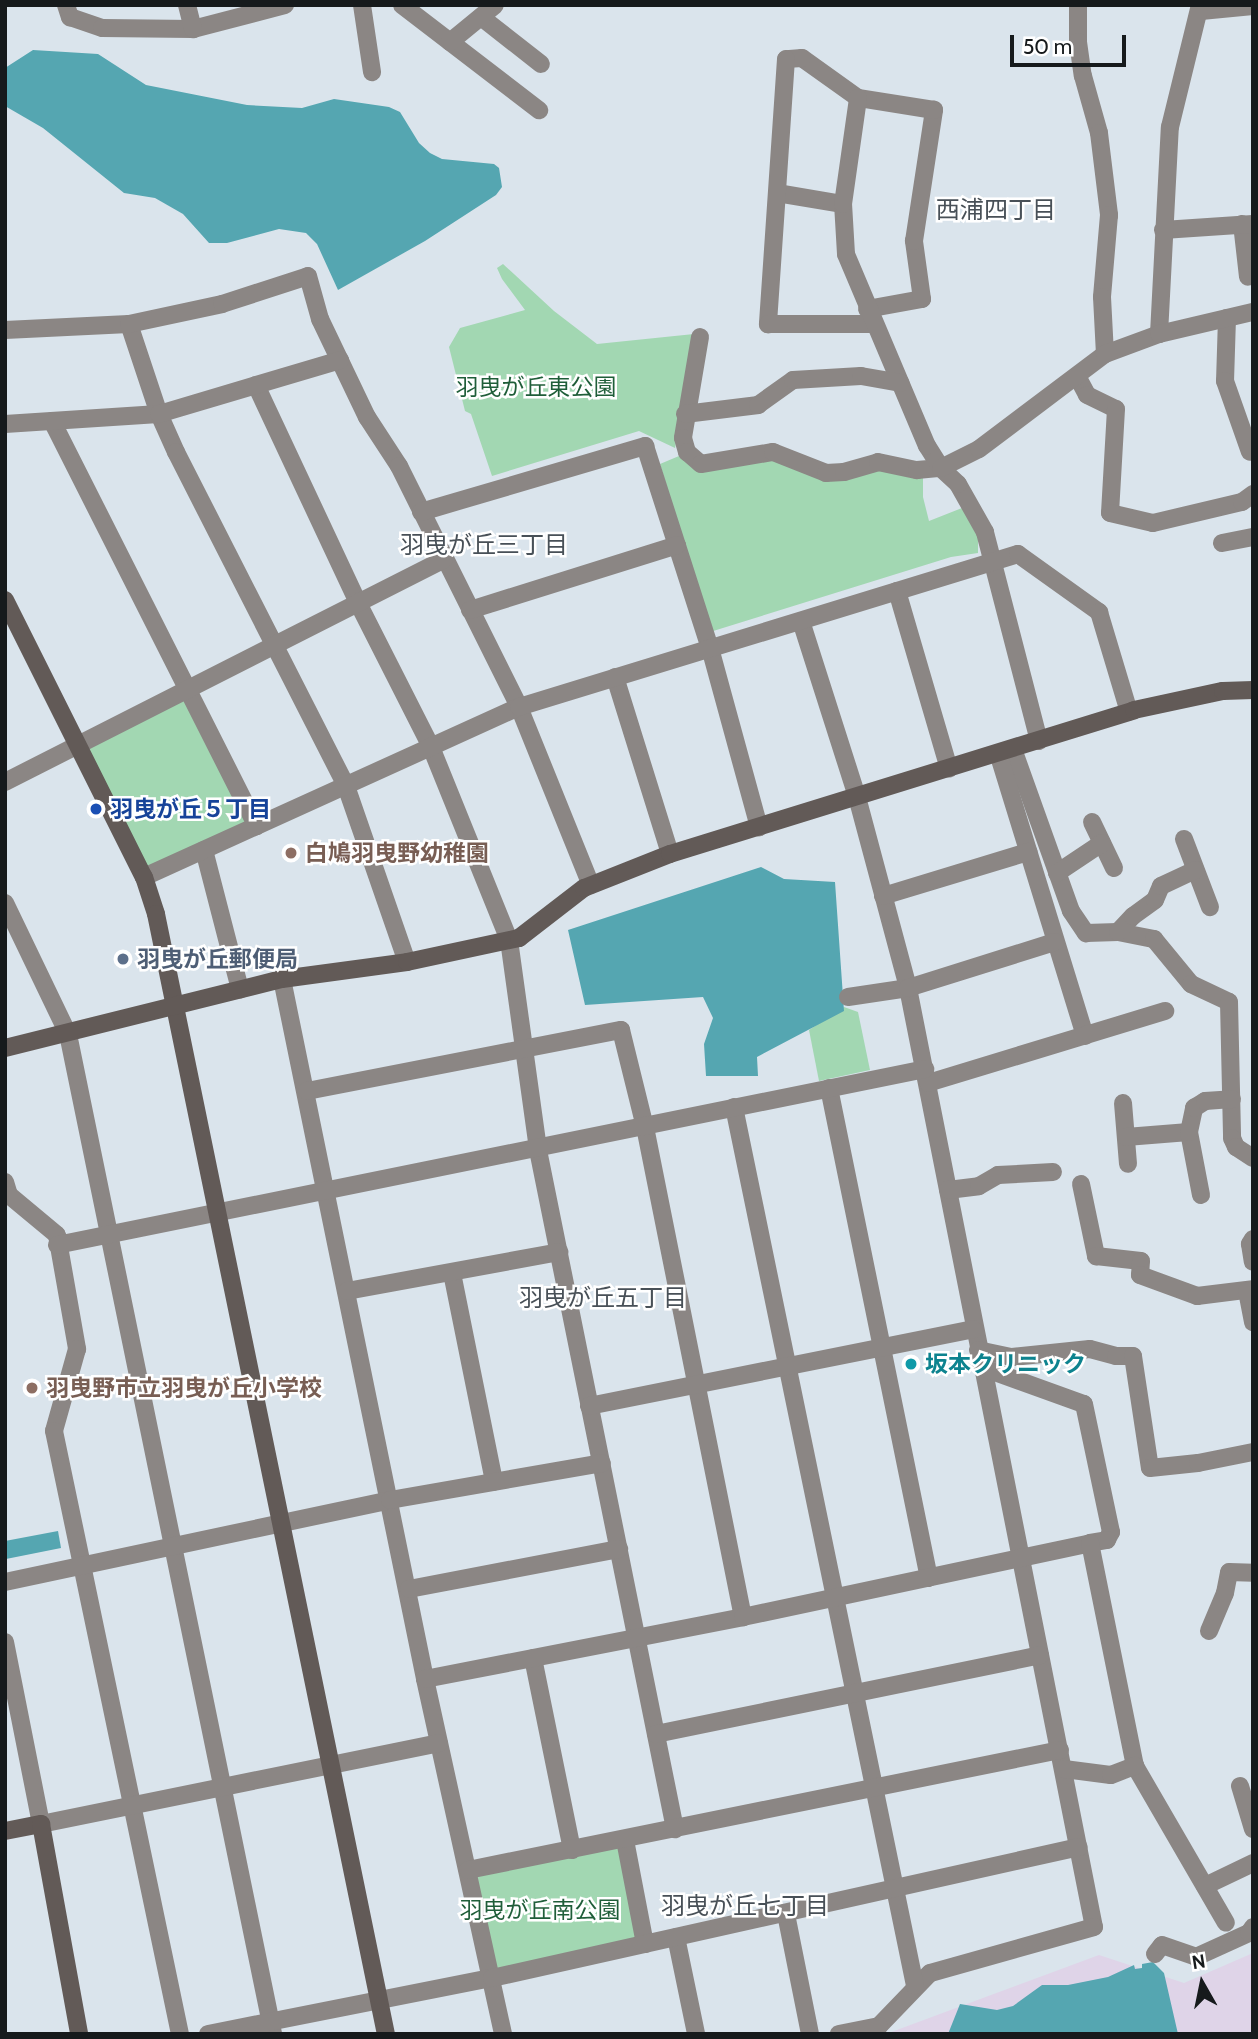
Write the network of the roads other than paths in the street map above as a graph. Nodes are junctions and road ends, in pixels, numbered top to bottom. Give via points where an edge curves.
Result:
1 (66, 5) edge
2 (187, 5) edge
3 (285, 5) edge
4 (362, 5) edge
5 (402, 5) edge
6 (1078, 5) edge
7 (1253, 6) edge
8 (1201, 8) edge
9 (488, 11) edge
10 (193, 29) junction
11 (450, 42) junction
12 (541, 64) dead end
13 (372, 72) dead end
14 (858, 99) junction
15 (540, 110) dead end
16 (777, 193) junction
17 (843, 204) junction
18 (1247, 224) edge
19 (1163, 230) junction
20 (1248, 277) dead end
21 (1253, 313) edge
22 (870, 316) junction
23 (1227, 318) junction
24 (129, 324) junction
25 (5, 331) edge
26 (1159, 334) junction
27 (700, 337) dead end
28 (1105, 354) junction
29 (340, 360) junction
30 (1077, 376) junction
31 (900, 383) junction
32 (256, 385) junction
33 (159, 414) junction
34 (685, 414) junction
35 (52, 421) junction
36 (5, 424) edge
37 (1250, 452) dead end
38 (942, 468) junction
39 (1253, 494) edge
40 (421, 512) junction
41 (1253, 537) edge
42 (1222, 543) dead end
43 (677, 545) junction
44 (444, 559) junction
45 (991, 562) junction
46 (897, 592) junction
47 (5, 600) edge
48 (357, 601) junction
49 (470, 610) junction
50 (801, 621) junction
51 (277, 647) junction
52 (710, 649) junction
53 (615, 677) junction
54 (1253, 690) edge
55 (188, 692) junction
56 (519, 707) junction
57 (1129, 712) junction
58 (1040, 741) junction
59 (79, 746) junction
60 (432, 747) junction
61 (1005, 751) junction
62 (949, 769) junction
63 (5, 782) edge
64 (346, 786) junction
65 (857, 797) junction
66 (1093, 822) dead end
67 (257, 826) junction
68 (760, 827) junction
69 (1184, 839) dead end
70 (1102, 844) junction
71 (204, 850) junction
72 (1028, 852) junction
73 (670, 854) junction
74 (1114, 868) dead end
75 (1195, 870) junction
76 (1057, 873) junction
77 (144, 877) junction
78 (591, 885) junction
79 (883, 895) junction
80 (5, 903) edge
81 (1210, 907) dead end
82 (1118, 932) junction
83 (509, 940) junction
84 (1055, 942) junction
85 (407, 962) junction
86 (282, 979) junction
87 (908, 988) junction
88 (240, 989) junction
89 (848, 997) dead end
90 (176, 1003) junction
91 (1165, 1012) dead end
92 (68, 1034) junction
93 (1085, 1036) junction
94 (5, 1048) edge
95 (522, 1050) junction
96 (927, 1076) junction
97 (829, 1088) junction
98 (307, 1091) junction
99 (1232, 1099) junction
100 (1123, 1103) dead end
101 (734, 1107) junction
102 (645, 1127) junction
103 (1189, 1132) junction
104 (1126, 1137) junction
105 (538, 1150) junction
106 (1253, 1158) edge
107 (1128, 1164) dead end
108 (1053, 1172) dead end
109 (5, 1182) edge
110 (1081, 1184) dead end
111 (326, 1189) junction
112 (948, 1191) junction
113 (1201, 1195) dead end
114 (219, 1212) junction
115 (110, 1235) junction
116 (1253, 1239) edge
117 (57, 1245) junction
118 (559, 1252) junction
119 (1253, 1262) edge
120 (452, 1273) junction
121 (1250, 1290) edge
122 (347, 1291) junction
123 (1253, 1322) edge
124 (973, 1329) junction
125 (882, 1347) junction
126 (979, 1358) junction
127 (789, 1366) junction
128 (696, 1384) junction
129 (589, 1406) junction
130 (1253, 1452) edge
131 (601, 1463) junction
132 (494, 1482) junction
133 (390, 1500) junction
134 (281, 1524) junction
135 (1090, 1543) junction
136 (174, 1547) junction
137 (619, 1549) junction
138 (1020, 1557) junction
139 (83, 1567) junction
140 (1253, 1573) edge
141 (929, 1578) junction
142 (5, 1582) edge
143 (409, 1589) junction
144 (835, 1596) junction
145 (743, 1617) junction
146 (1209, 1631) dead end
147 (637, 1638) junction
148 (6, 1647) edge
149 (1040, 1655) junction
150 (533, 1658) junction
151 (425, 1679) junction
152 (856, 1692) junction
153 (656, 1734) junction
154 (439, 1743) junction
155 (1060, 1750) junction
156 (332, 1766) junction
157 (1135, 1766) junction
158 (1064, 1769) junction
159 (1240, 1786) dead end
160 (224, 1788) junction
161 (876, 1788) junction
162 (131, 1806) junction
163 (41, 1824) junction
164 (675, 1829) junction
165 (1253, 1829) edge
166 (5, 1831) edge
167 (625, 1840) junction
168 (1079, 1847) junction
169 (572, 1850) junction
170 (1253, 1863) edge
171 (468, 1870) junction
172 (1205, 1886) junction
173 (896, 1890) junction
174 (786, 1914) junction
175 (1226, 1923) dead end
176 (1253, 1927) edge
177 (676, 1937) junction
178 (645, 1944) junction
179 (1155, 1954) dead end
180 (492, 1978) junction
181 (915, 1986) junction
182 (380, 2000) junction
183 (272, 2028) edge
184 (79, 2034) edge
185 (180, 2034) edge
186 (208, 2034) edge
187 (386, 2034) edge
188 (503, 2034) edge
189 (696, 2034) edge
190 (810, 2034) edge
191 (839, 2034) edge

1 - 10 street via 70,17 85,24
2 - 10 street
3 - 10 street
4 - 13 street
5 - 11 street
6 - 28 street via 1083,76 1099,134 1109,215 1102,298
7 - 8 street
8 - 19 street via 1170,127
9 - 11 street
9 - 12 street
11 - 15 street
14 - 16 street via 802,58 786,59
14 - 17 street
14 - 22 street via 934,110 914,241 922,299
16 - 17 street
16 - 22 street via 768,324
17 - 22 street via 846,254
18 - 19 street
18 - 20 street
19 - 26 street
21 - 23 street
22 - 31 street
23 - 26 street
23 - 37 street via 1225,381
24 - 25 street
24 - 29 street via 222,304 308,276 320,319
24 - 33 street
26 - 28 street
27 - 34 street
28 - 30 street
29 - 32 street
29 - 40 street
30 - 38 street via 979,449
30 - 39 street via 1087,394 1116,409 1110,513 1153,523 1242,502
31 - 34 street via 861,376 793,380 758,405
31 - 38 street via 927,446
32 - 33 street
32 - 48 street
33 - 35 street
33 - 51 street
34 - 38 street via 687,452 701,464 773,452 826,473 878,462 917,470
35 - 36 street
35 - 55 street
38 - 45 street via 958,484 985,532
40 - 43 street via 645,446
40 - 44 street
41 - 42 street
43 - 49 street
43 - 52 street
44 - 48 street
44 - 49 street
45 - 46 street
45 - 57 street via 1018,554 1099,611
45 - 58 street
46 - 50 street
46 - 62 street
47 - 59 street
48 - 51 street
48 - 60 street
49 - 56 street
50 - 52 street
50 - 65 street
51 - 55 street
51 - 64 street
52 - 53 street
52 - 68 street
53 - 56 street
53 - 73 street
54 - 57 street via 1223,691
55 - 59 street
55 - 67 street
56 - 60 street
56 - 78 street
57 - 58 street
58 - 61 street
59 - 63 street
59 - 77 street
60 - 64 street
60 - 83 street
61 - 62 street
61 - 72 street
61 - 76 street
62 - 65 street
64 - 67 street
64 - 85 street
65 - 68 street
65 - 79 street
66 - 70 street
67 - 71 street
68 - 73 street
69 - 75 street
70 - 74 street
70 - 76 street
71 - 77 street
71 - 88 street
72 - 79 street
72 - 84 street
73 - 78 street
75 - 81 street
75 - 82 street via 1161,886 1155,900
76 - 82 street via 1071,911 1086,933
77 - 90 street
78 - 83 street via 539,925
79 - 87 street
80 - 92 street
82 - 99 street via 1154,939 1191,984 1229,1002
83 - 85 street
83 - 95 street
84 - 87 street
84 - 93 street
85 - 86 street
86 - 88 street
86 - 98 street
87 - 89 street
87 - 96 street
88 - 90 street
90 - 92 street
90 - 114 street
91 - 93 street
92 - 94 street
92 - 115 street
93 - 96 street
95 - 98 street
95 - 102 street via 621,1030
95 - 105 street
96 - 97 street
96 - 112 street
97 - 101 street
97 - 125 street
98 - 111 street
99 - 103 street via 1205,1101 1194,1108
99 - 106 street via 1232,1138 1236,1147
100 - 104 street
101 - 102 street
101 - 127 street
102 - 105 street
102 - 128 street
103 - 104 street
103 - 113 street
104 - 107 street
105 - 111 street
105 - 118 street
108 - 112 street via 998,1175 979,1186
109 - 117 street via 9,1195 57,1235
110 - 121 street via 1096,1256 1141,1261 1140,1275 1197,1296
111 - 114 street
111 - 122 street
112 - 124 street
114 - 115 street
114 - 134 street
115 - 117 street
115 - 136 street
116 - 119 street
117 - 139 street via 77,1349 54,1431
118 - 120 street
118 - 129 street
120 - 122 street
120 - 132 street
121 - 123 street
122 - 133 street
124 - 125 street
124 - 126 street
125 - 127 street
125 - 141 street
126 - 130 street via 1090,1349 1133,1356 1150,1468
126 - 135 street via 1084,1404 1111,1532 1107,1540
126 - 138 street
127 - 128 street
127 - 144 street
128 - 129 street
128 - 145 street
129 - 131 street
131 - 132 street
131 - 137 street
132 - 133 street
133 - 134 street
133 - 143 street
134 - 136 street
134 - 156 street
135 - 138 street
135 - 157 street
136 - 139 street
136 - 160 street
137 - 143 street
137 - 147 street
138 - 141 street
138 - 149 street
139 - 142 street
139 - 162 street
140 - 146 street via 1229,1572
141 - 144 street
143 - 151 street
144 - 145 street
144 - 152 street
145 - 147 street
147 - 150 street
147 - 153 street
148 - 163 street
149 - 152 street
149 - 155 street
150 - 151 street
150 - 169 street
151 - 154 street
152 - 153 street
152 - 161 street
153 - 164 street
154 - 156 street
154 - 171 street
155 - 158 street
155 - 161 street
156 - 160 street
156 - 182 street
157 - 158 street via 1111,1775
157 - 172 street
158 - 168 street
159 - 165 street
160 - 162 street
160 - 183 street
161 - 164 street
161 - 173 street
162 - 163 street
162 - 185 street
163 - 166 street
163 - 184 street
164 - 167 street
167 - 169 street
167 - 178 street
168 - 173 street
168 - 181 street via 1094,1927 930,1973
169 - 171 street
170 - 172 street
171 - 180 street
172 - 175 street
173 - 174 street
173 - 181 street
174 - 177 street
174 - 190 street
176 - 179 street via 1196,1957 1162,1945
177 - 178 street
177 - 189 street
178 - 180 street
180 - 182 street
180 - 188 street
181 - 191 street via 879,2026
182 - 183 street
182 - 187 street
183 - 186 street

